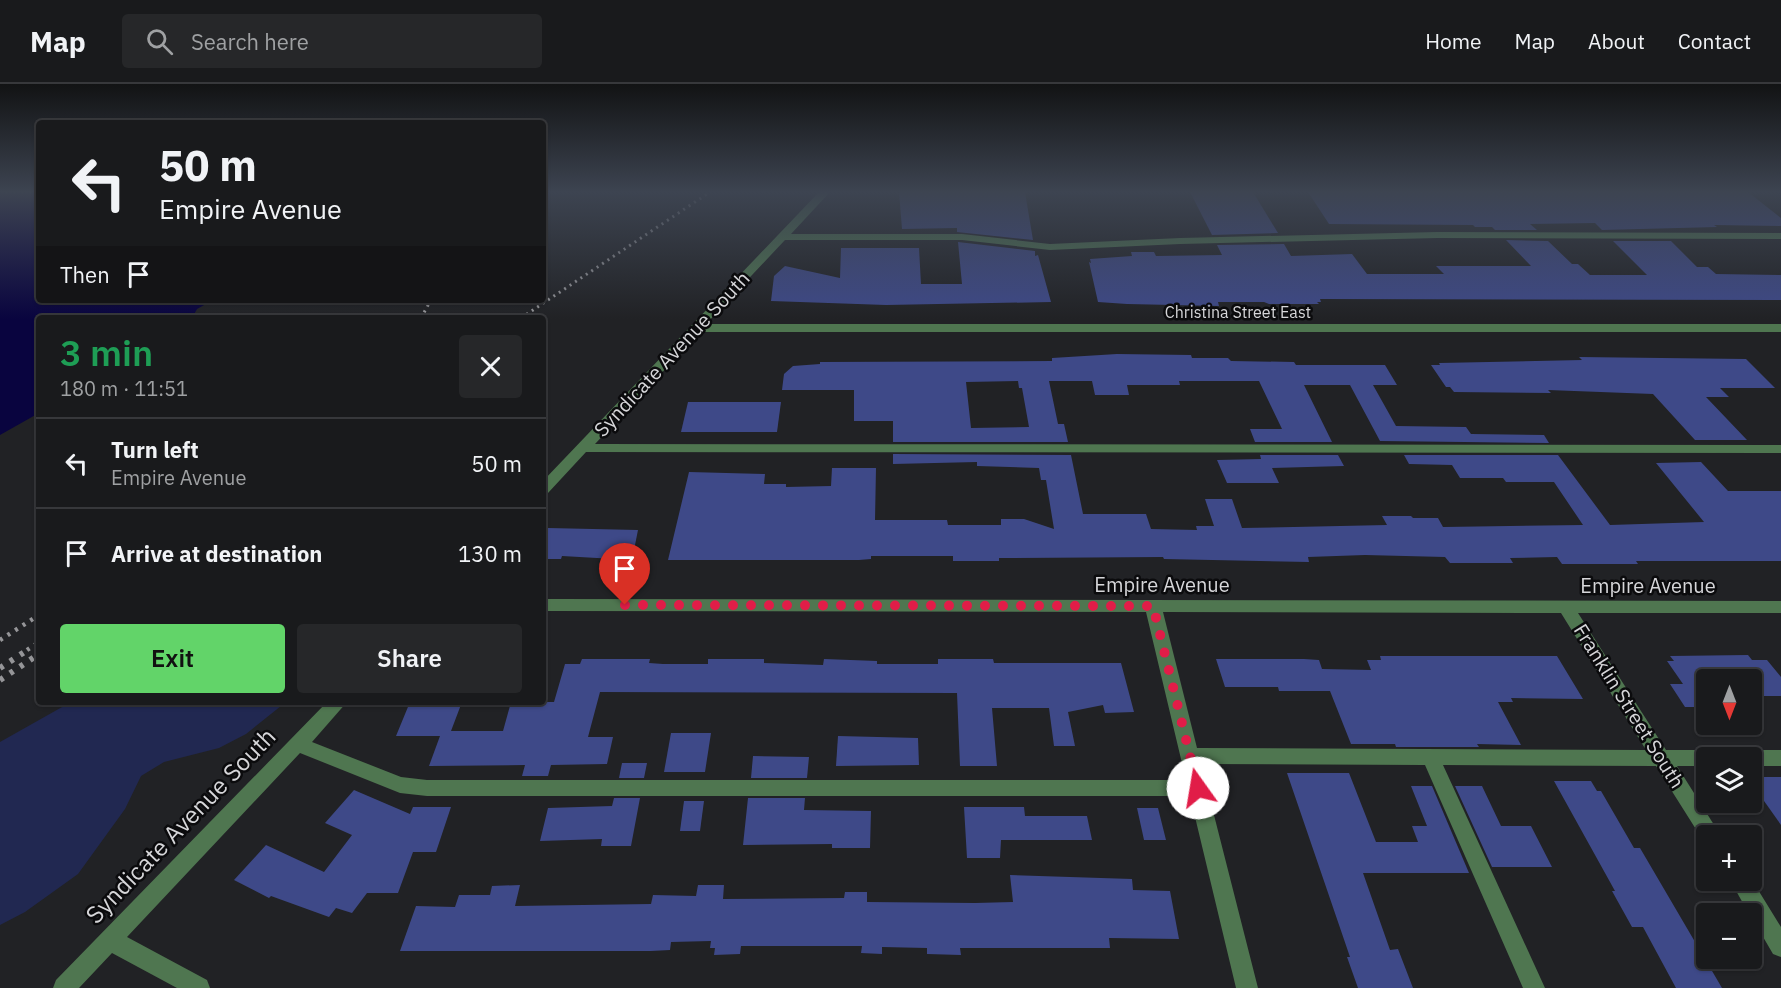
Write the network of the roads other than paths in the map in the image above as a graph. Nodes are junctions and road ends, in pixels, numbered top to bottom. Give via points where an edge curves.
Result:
1 (785, 234) edge
2 (1781, 236) edge
3 (782, 237) junction
4 (695, 328) junction
5 (1781, 328) edge
6 (584, 448) junction
7 (1781, 449) edge
8 (546, 487) edge
9 (546, 605) edge
10 (1153, 606) junction
11 (1566, 607) junction
12 (1781, 607) edge
13 (335, 705) edge
14 (297, 744) junction
15 (1190, 756) junction
16 (1430, 756) junction
17 (1661, 757) junction
18 (1781, 758) edge
19 (1198, 788) junction
20 (1704, 825) edge
21 (1747, 891) edge
22 (110, 940) junction
23 (1781, 946) edge
24 (64, 988) edge
25 (199, 988) edge
26 (1247, 988) edge
27 (1534, 988) edge

1 - 3 street, Syndicate Avenue South
2 - 3 street via 1437,235 1050,247 962,237
3 - 4 street, Syndicate Avenue South
4 - 5 street, Christina Street East
4 - 6 street, Syndicate Avenue South
6 - 7 street
6 - 8 street, Syndicate Avenue South
9 - 10 street, Empire Avenue
10 - 11 street, Empire Avenue
10 - 15 street
11 - 12 street, Empire Avenue
11 - 17 street, Franklin Street South
13 - 14 street, Syndicate Avenue South
14 - 19 street via 400,784 427,788
14 - 22 street, Syndicate Avenue South
15 - 16 street
15 - 19 street
16 - 17 street
16 - 27 street
17 - 18 street
17 - 20 street, Franklin Street South
19 - 26 street
21 - 23 street
22 - 24 street, Syndicate Avenue South
22 - 25 street

